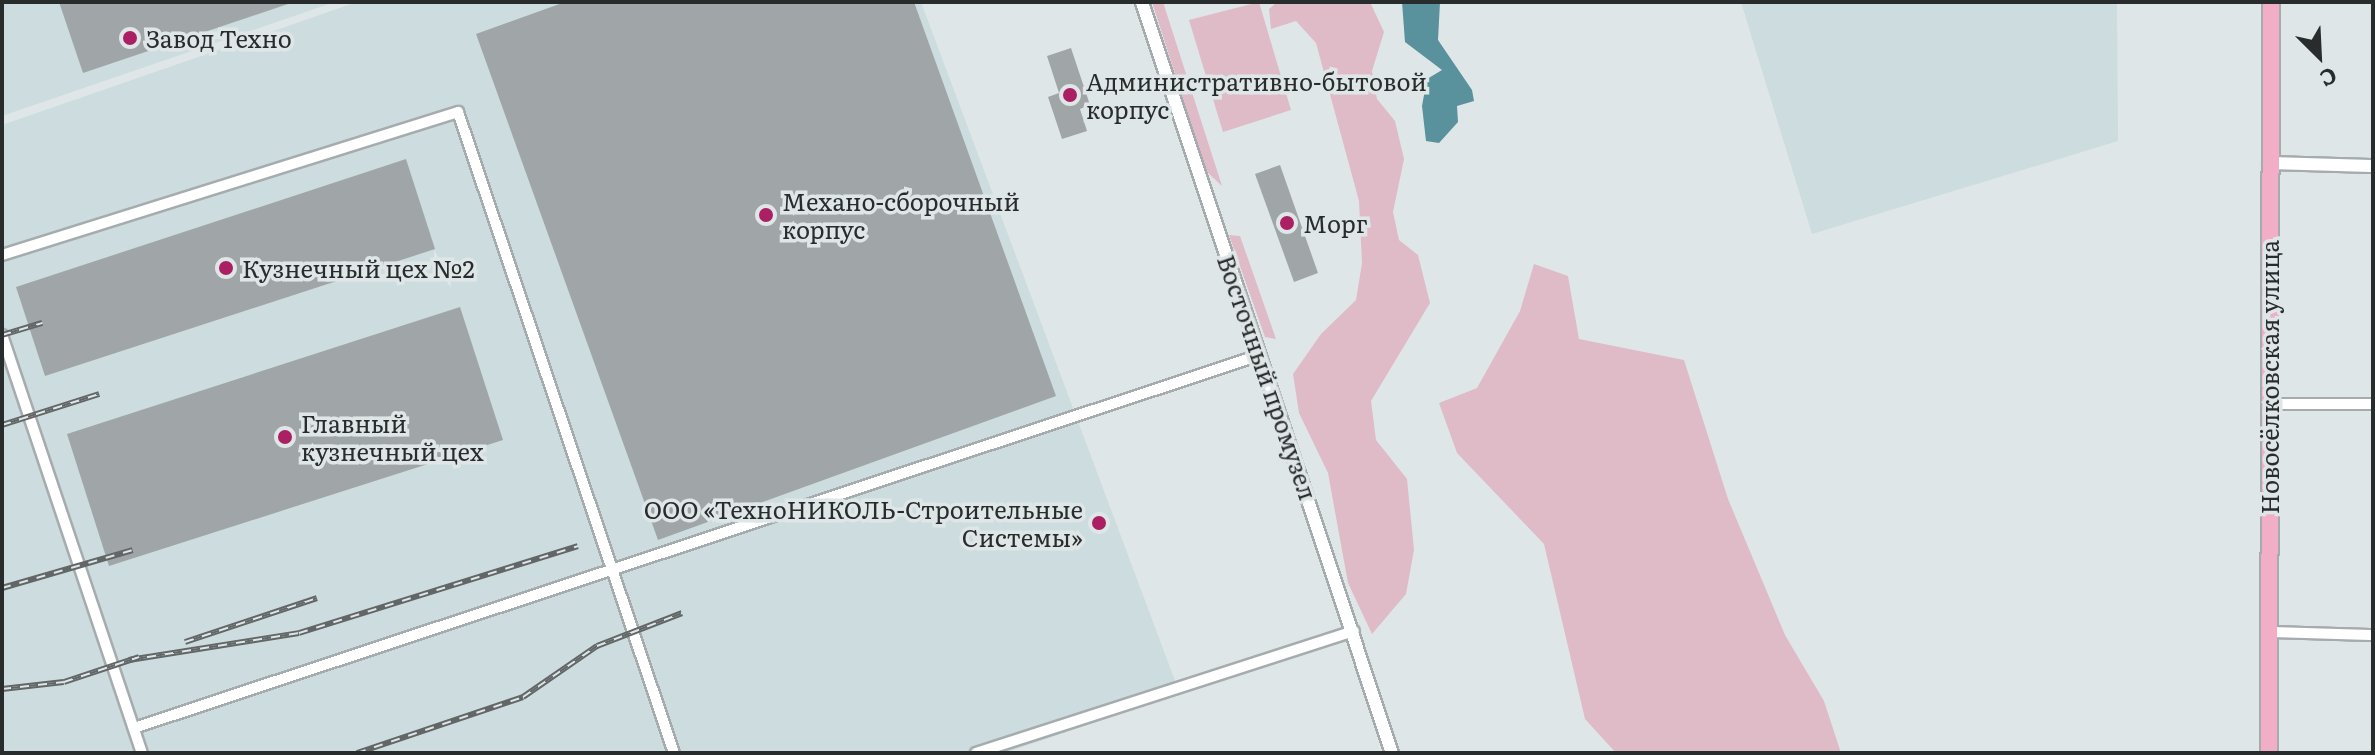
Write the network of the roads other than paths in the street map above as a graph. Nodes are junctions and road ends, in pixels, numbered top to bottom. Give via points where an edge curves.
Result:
1 (1142, 2) edge
2 (2271, 2) edge
3 (2269, 163) junction
4 (2373, 166) edge
5 (2, 255) edge
6 (2, 335) edge
7 (1260, 355) junction
8 (2269, 404) junction
9 (2373, 404) edge
10 (613, 573) junction
11 (1354, 631) junction
12 (2269, 632) junction
13 (2373, 635) edge
14 (134, 728) junction
15 (142, 753) edge
16 (674, 753) edge
17 (976, 753) edge
18 (1392, 753) edge
19 (2269, 753) edge

1 - 7 street, Восточный промузел
2 - 3 main road, Новосёлковская улица
3 - 4 street
3 - 8 main road, Новосёлковская улица
5 - 10 street via 458,112
6 - 14 street
7 - 10 street
7 - 11 street, Восточный промузел
8 - 9 street
8 - 12 main road, Новосёлковская улица
10 - 14 street
10 - 16 street
11 - 17 street
11 - 18 street, Восточный промузел
12 - 13 street
12 - 19 main road, Новосёлковская улица
14 - 15 street

